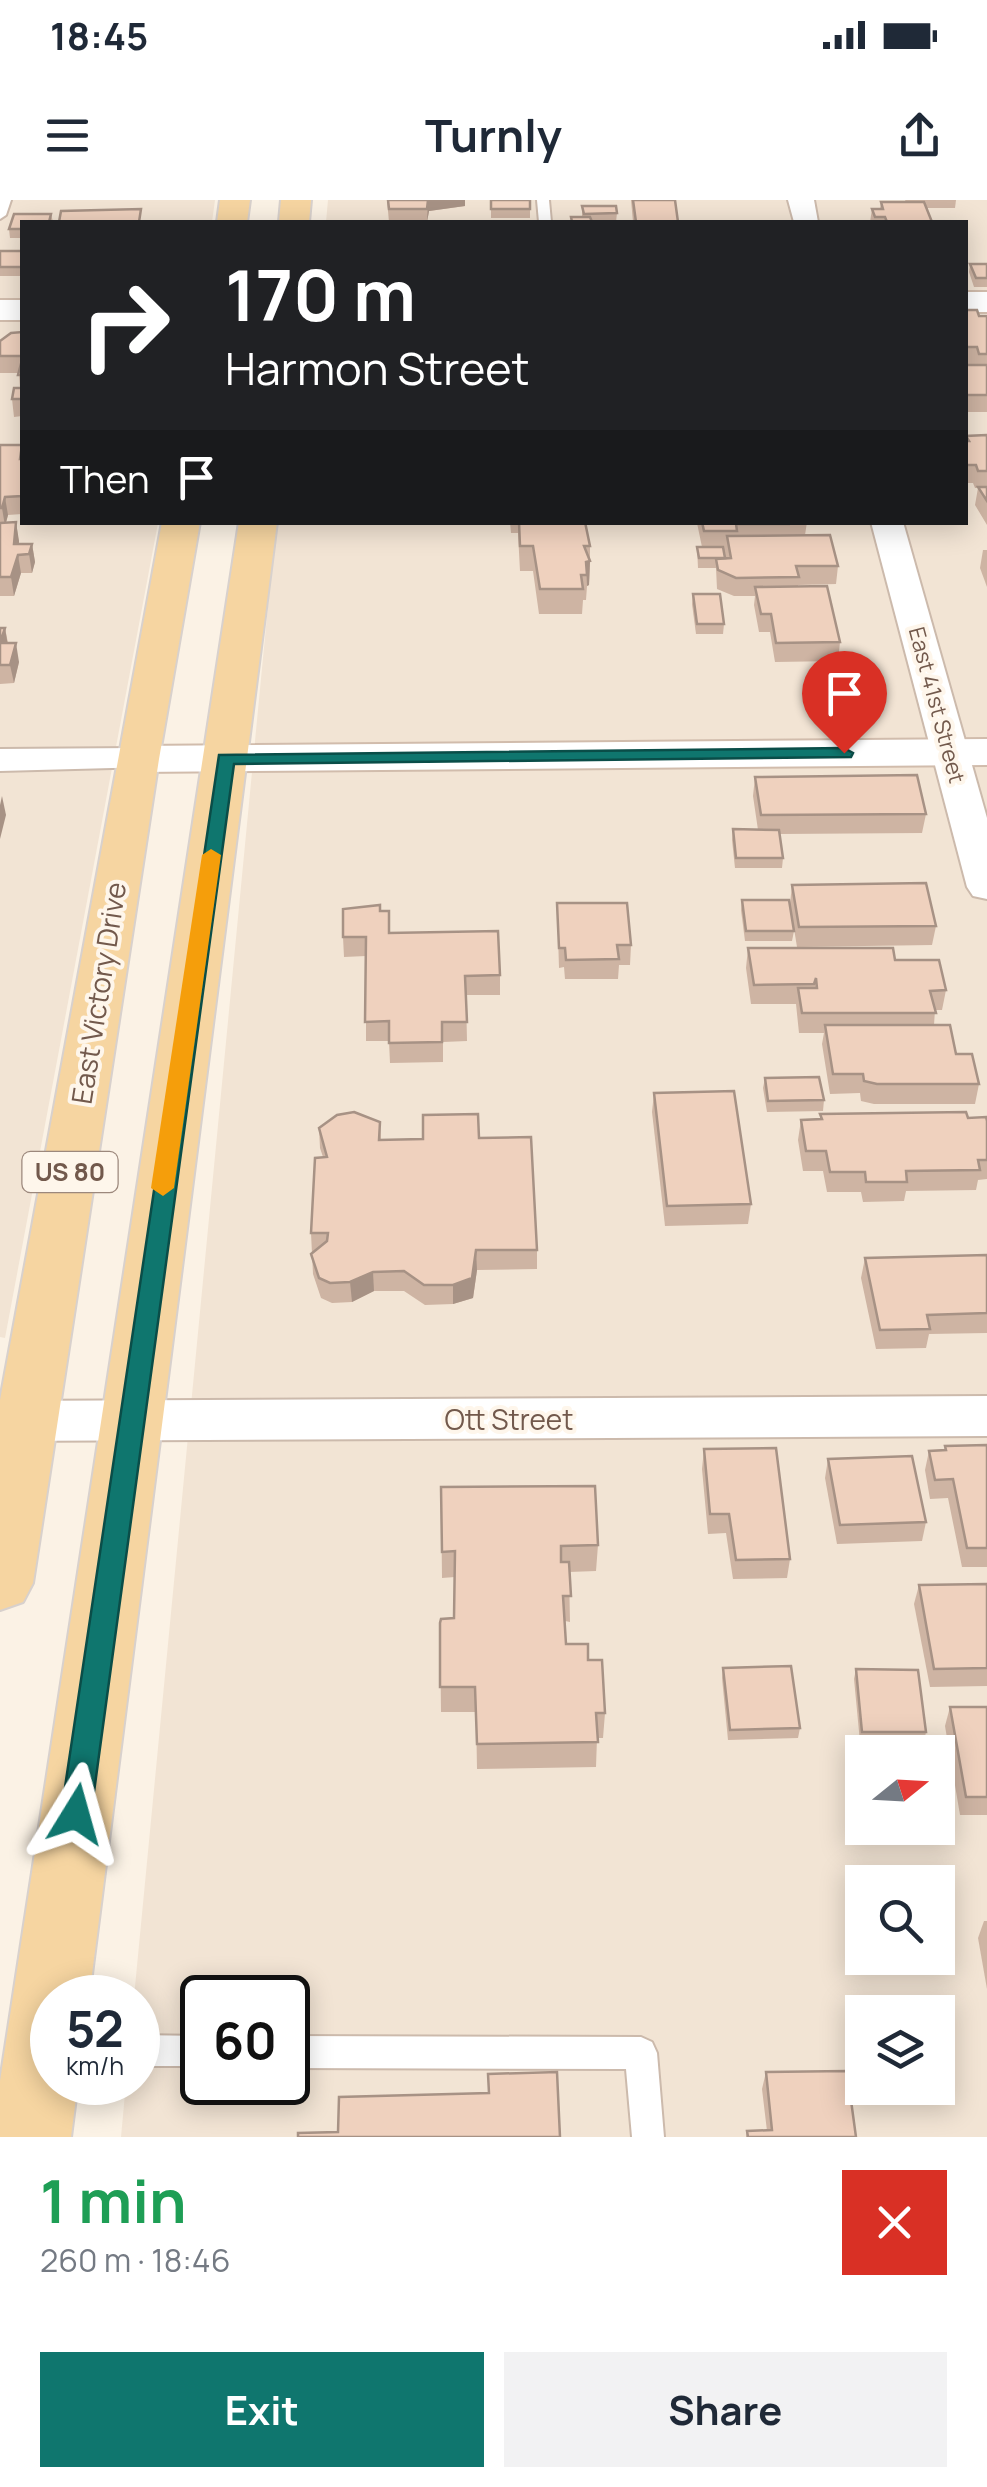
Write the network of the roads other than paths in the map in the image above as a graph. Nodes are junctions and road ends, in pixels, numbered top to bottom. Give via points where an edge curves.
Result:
1 (5, 200) edge
2 (0, 215) edge
3 (180, 525) edge
4 (258, 525) edge
5 (887, 525) edge
6 (968, 752) edge
7 (226, 758) junction
8 (136, 759) junction
9 (0, 760) edge
10 (987, 888) edge
11 (987, 1416) edge
12 (131, 1420) junction
13 (15, 1421) edge
14 (0, 1582) edge
15 (58, 1975) edge
16 (310, 2052) edge
17 (37, 2105) edge
18 (31, 2137) edge
19 (648, 2137) edge

1 - 2 lane
3 - 8 main road, East Victory Drive / US 80
4 - 7 main road
5 - 6 street, East 41st Street
6 - 7 main road
6 - 10 street, East 41st Street
7 - 8 main road
7 - 12 main road
8 - 9 street
8 - 13 main road, East Victory Drive / US 80
11 - 12 street, Ott Street
12 - 13 street, Ott Street
12 - 15 main road
13 - 14 main road, East Victory Drive / US 80
16 - 19 lane via 641,2053
17 - 18 main road

